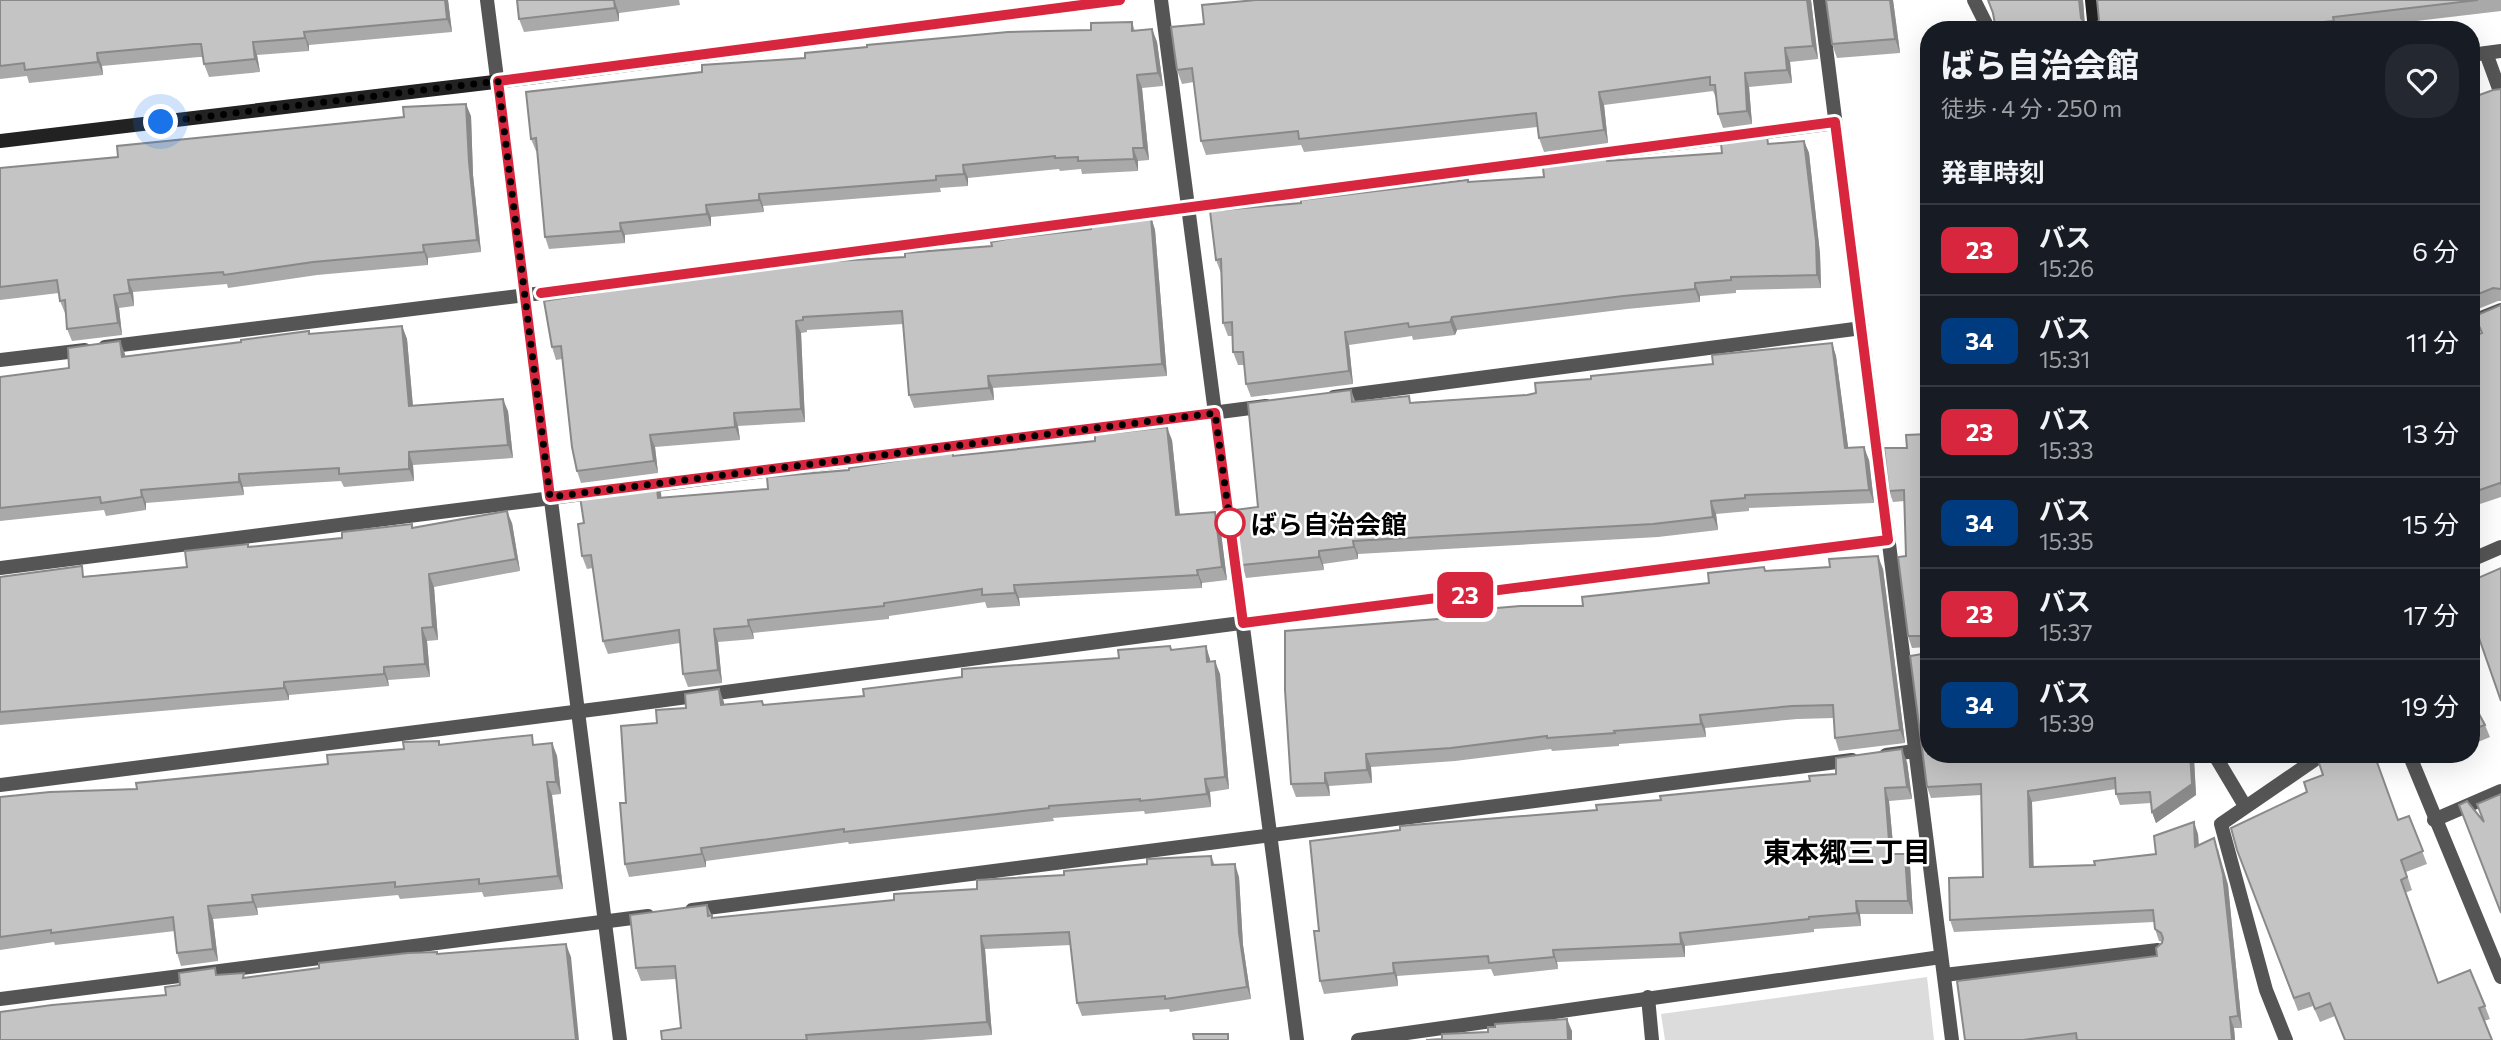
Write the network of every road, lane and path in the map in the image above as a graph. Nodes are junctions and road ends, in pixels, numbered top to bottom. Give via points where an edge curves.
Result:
1 (487, 0) edge
2 (1120, 0) edge
3 (1161, 0) edge
4 (1820, 0) edge
5 (1973, 0) edge
6 (2092, 0) edge
7 (1984, 21) edge
8 (2094, 21) edge
9 (2501, 51) edge
10 (2480, 54) edge
11 (2480, 57) edge
12 (498, 81) junction
13 (2501, 94) edge
14 (1835, 122) junction
15 (0, 141) edge
16 (1188, 207) junction
17 (523, 295) junction
18 (2501, 310) edge
19 (2480, 318) edge
20 (1862, 328) junction
21 (0, 360) edge
22 (1314, 400) edge
23 (1286, 403) edge
24 (1215, 413) junction
25 (550, 497) junction
26 (1888, 540) junction
27 (2501, 547) edge
28 (2480, 556) edge
29 (0, 568) edge
30 (1243, 623) junction
31 (580, 711) junction
32 (1915, 751) junction
33 (2219, 763) edge
34 (2310, 763) edge
35 (2412, 763) edge
36 (0, 785) edge
37 (2501, 791) edge
38 (2245, 806) junction
39 (2434, 820) junction
40 (1271, 836) junction
41 (606, 920) junction
42 (2158, 950) edge
43 (1941, 957) junction
44 (1944, 975) junction
45 (2501, 977) edge
46 (1648, 997) junction
47 (0, 999) edge
48 (621, 1040) edge
49 (1297, 1040) edge
50 (1358, 1040) edge
51 (1652, 1040) edge
52 (1952, 1040) edge
53 (2286, 1040) edge

1 - 12 street
2 - 12 street
3 - 16 street
4 - 14 street
5 - 7 street
6 - 8 street
9 - 10 street
11 - 13 street
12 - 15 street
12 - 17 street
14 - 16 street
14 - 20 street
16 - 17 street
16 - 24 street
17 - 21 street
17 - 25 street
18 - 19 street
20 - 22 street
20 - 26 street
23 - 24 street
24 - 25 street
24 - 30 street
25 - 29 street
25 - 31 street
26 - 30 street
26 - 32 street via 1910,658
27 - 28 street
30 - 31 street
30 - 40 street
31 - 36 street
31 - 41 street
32 - 40 street
32 - 43 street
33 - 38 street
34 - 38 street
35 - 39 street
37 - 39 street
38 - 53 street via 2221,824 2266,990
39 - 45 street
40 - 41 street
40 - 49 street
41 - 47 street
41 - 48 street
42 - 44 street
43 - 44 street
43 - 46 street
44 - 52 street
46 - 50 street
46 - 51 street

